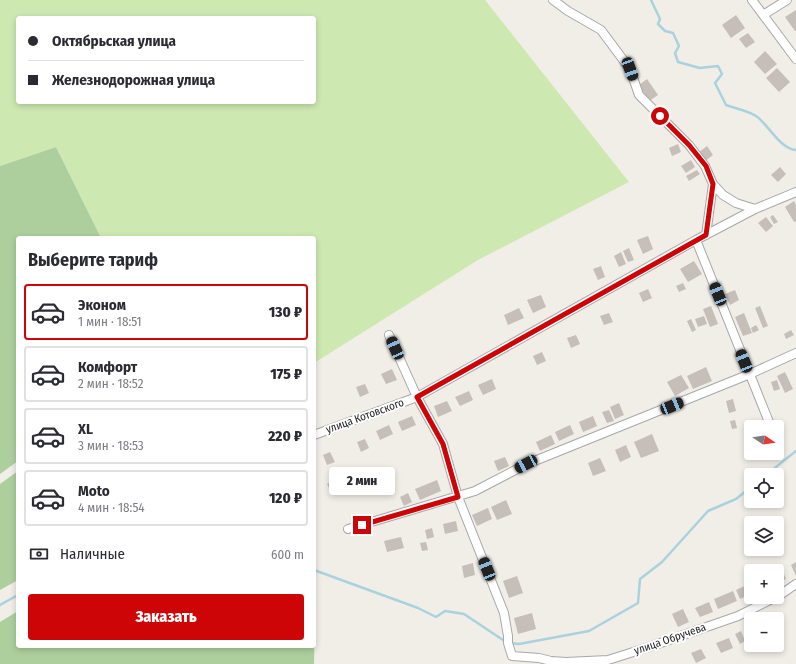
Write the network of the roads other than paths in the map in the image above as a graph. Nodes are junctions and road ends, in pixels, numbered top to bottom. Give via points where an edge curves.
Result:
1 (553, 0) edge
2 (752, 0) edge
3 (787, 0) edge
4 (763, 15) junction
5 (796, 59) edge
6 (713, 184) junction
7 (796, 192) edge
8 (755, 209) junction
9 (706, 235) junction
10 (696, 240) junction
11 (389, 335) dead end
12 (796, 353) edge
13 (750, 374) junction
14 (417, 397) junction
15 (768, 420) edge
16 (316, 434) edge
17 (458, 497) junction
18 (348, 529) dead end
19 (796, 584) edge
20 (784, 592) edge
21 (763, 604) edge

1 - 6 street via 601,30 630,69 639,94 689,145 706,166
2 - 4 street
3 - 4 street
4 - 5 street
6 - 8 street via 723,195 736,203
6 - 9 street
7 - 8 street, улица Котовского
8 - 9 street, улица Котовского
9 - 10 street, улица Котовского
10 - 13 street
10 - 14 street, улица Котовского
11 - 14 street
12 - 13 street
13 - 15 street
13 - 17 street via 526,464 475,491
14 - 16 street, улица Котовского
14 - 17 street via 443,444
17 - 18 street
17 - 21 street, улица Обручева via 504,613 512,656 566,662 608,660 738,616
19 - 20 street, улица Обручева

